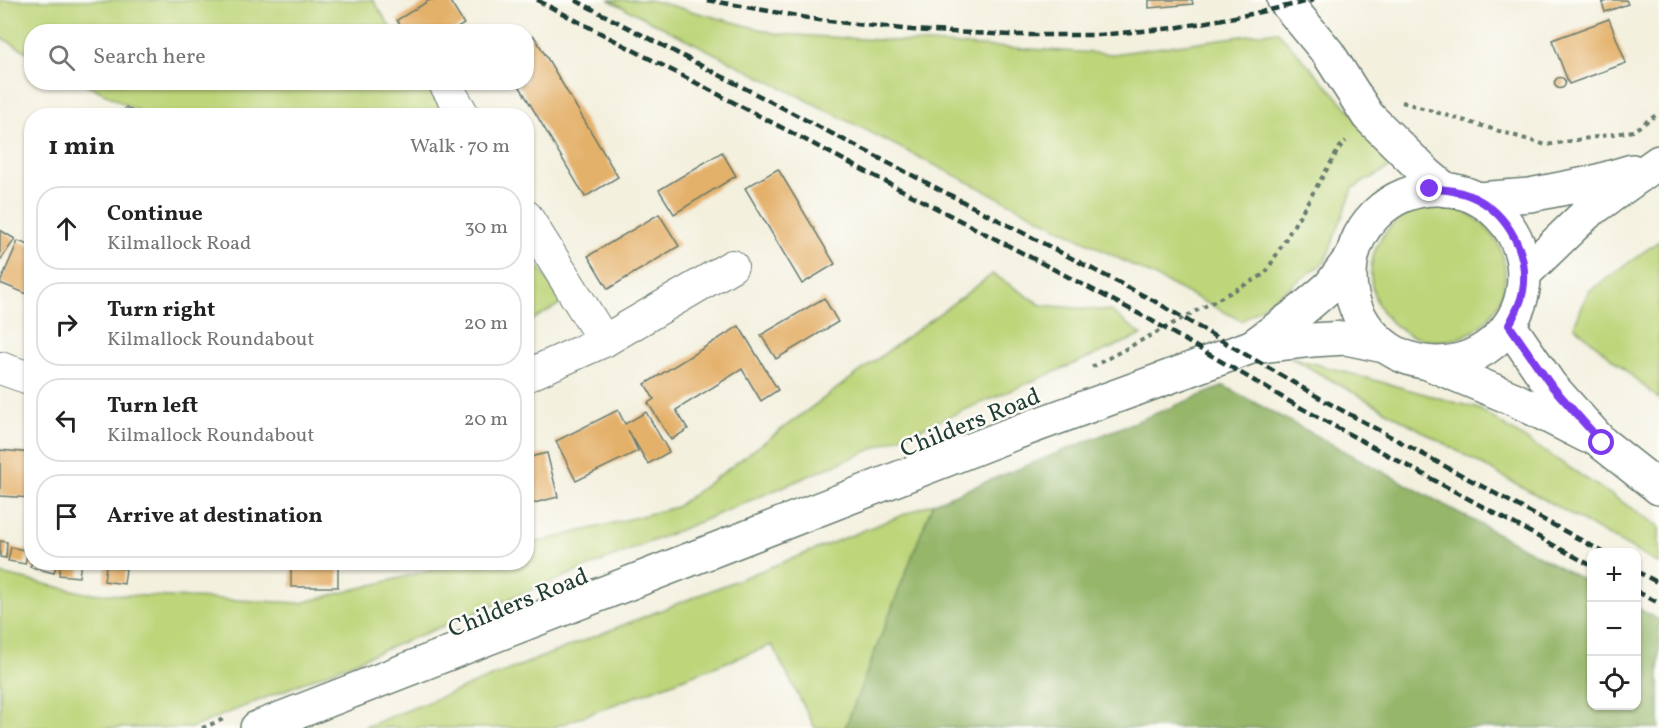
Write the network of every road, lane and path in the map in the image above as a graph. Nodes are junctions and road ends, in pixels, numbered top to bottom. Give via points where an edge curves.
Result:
1 (1284, 0) edge
2 (449, 90) edge
3 (459, 108) edge
4 (1659, 113) edge
5 (1368, 116) junction
6 (1655, 164) edge
7 (1446, 190) junction
8 (1478, 199) junction
9 (534, 229) edge
10 (1352, 256) junction
11 (732, 266) dead end
12 (1524, 274) junction
13 (1509, 325) junction
14 (604, 341) junction
15 (1384, 346) junction
16 (1251, 347) junction
17 (1427, 363) junction
18 (1092, 367) dead end
19 (0, 368) edge
20 (534, 372) edge
21 (24, 376) edge
22 (1602, 443) junction
23 (1659, 488) edge
24 (246, 721) edge
25 (202, 728) edge

1 - 5 main road via 1328,53
2 - 3 street
4 - 5 path via 1633,131 1546,145 1403,101
5 - 7 main road
5 - 18 path via 1340,147 1265,274
6 - 8 main road via 1591,183 1530,195
6 - 12 main road via 1587,213
7 - 8 main road
7 - 10 main road via 1414,192 1392,201 1372,218 1358,238
8 - 12 main road via 1494,210 1515,238
9 - 14 street
10 - 15 main road via 1352,297 1370,333
10 - 16 main road, Childers Road via 1330,286
11 - 14 street
12 - 13 main road via 1519,305
13 - 17 main road via 1475,355 1452,363
13 - 22 main road via 1550,384
14 - 20 street
15 - 16 main road, Childers Road via 1346,338
15 - 17 main road via 1398,355
16 - 24 main road, Childers Road
17 - 22 main road via 1514,399
19 - 21 street
22 - 23 main road
24 - 25 path

